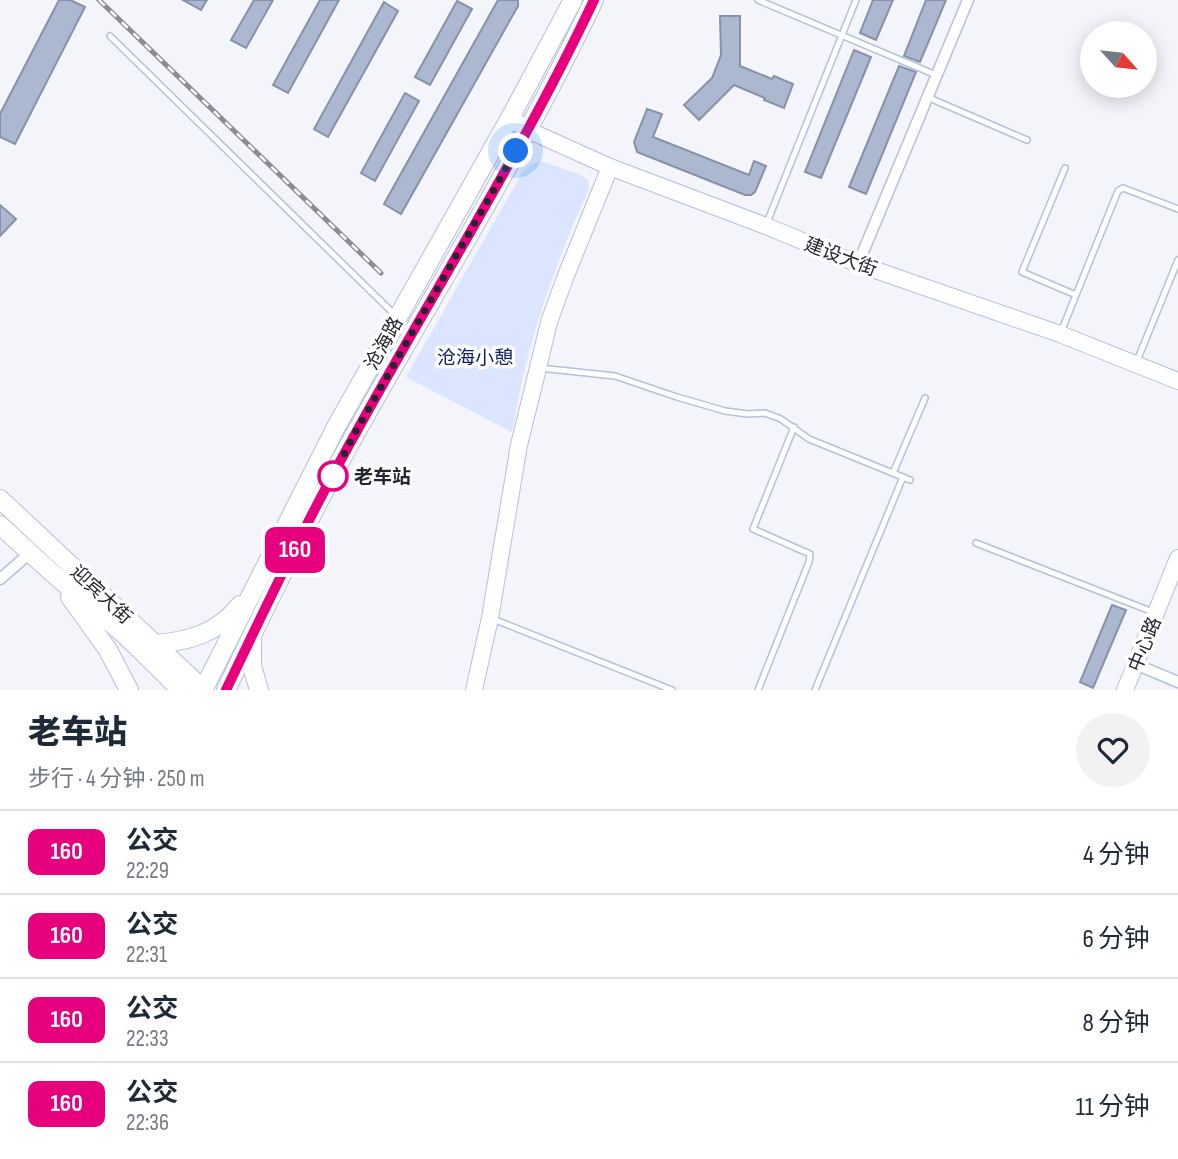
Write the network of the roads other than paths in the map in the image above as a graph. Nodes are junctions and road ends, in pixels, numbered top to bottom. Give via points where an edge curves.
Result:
1 (572, 0) edge
2 (758, 0) edge
3 (856, 0) edge
4 (968, 0) edge
5 (591, 6) edge
6 (842, 35) junction
7 (110, 36) dead end
8 (936, 75) junction
9 (927, 97) junction
10 (510, 118) junction
11 (528, 130) junction
12 (1027, 139) dead end
13 (610, 167) junction
14 (1065, 168) dead end
15 (1178, 209) edge
16 (766, 226) junction
17 (1178, 260) edge
18 (858, 264) junction
19 (1076, 295) junction
20 (397, 318) junction
21 (1060, 334) junction
22 (1136, 364) junction
23 (538, 368) junction
24 (1178, 381) edge
25 (925, 398) dead end
26 (794, 427) junction
27 (893, 473) junction
28 (902, 477) junction
29 (910, 480) dead end
30 (0, 499) edge
31 (0, 525) edge
32 (976, 543) dead end
33 (30, 553) junction
34 (1178, 558) edge
35 (51, 572) junction
36 (0, 579) edge
37 (257, 583) junction
38 (1156, 613) junction
39 (490, 618) junction
40 (253, 633) junction
41 (156, 644) junction
42 (1135, 664) junction
43 (1178, 682) edge
44 (129, 690) edge
45 (181, 690) edge
46 (203, 690) edge
47 (226, 690) edge
48 (258, 690) edge
49 (474, 690) edge
50 (672, 690) edge
51 (758, 690) edge
52 (815, 690) edge
53 (1125, 690) edge

1 - 5 street
1 - 10 main road, 沧海路
2 - 6 lane
3 - 6 lane
4 - 8 street
5 - 11 main road, 沧海路
6 - 8 lane
6 - 16 lane
7 - 20 lane
8 - 9 street
9 - 12 lane
9 - 18 street
10 - 11 street, 建设大街
10 - 20 main road, 沧海路
11 - 13 street, 建设大街
11 - 40 main road, 沧海路 via 356,431
13 - 16 street, 建设大街
13 - 23 street via 561,289
14 - 19 lane via 1022,272
15 - 19 lane via 1123,188 1118,191
16 - 18 street, 建设大街
17 - 22 lane
18 - 21 street, 建设大街
19 - 21 lane
20 - 37 main road, 沧海路
21 - 22 street, 建设大街
22 - 24 street, 建设大街
23 - 26 lane via 615,376 725,411 765,413
23 - 39 street via 519,445
25 - 27 lane
26 - 27 lane via 809,439
26 - 51 lane via 753,529 810,554 809,562
27 - 28 lane
28 - 29 lane
28 - 52 lane
30 - 41 main road, 迎宾大街
31 - 33 main road, 迎宾大街
32 - 38 lane
33 - 35 main road, 迎宾大街
33 - 36 street
34 - 38 street, 中心路
35 - 44 main road via 108,650
35 - 45 main road, 迎宾大街
37 - 41 main road via 230,618 214,629 192,639
37 - 46 main road, 沧海路
38 - 42 street, 中心路
39 - 49 street
39 - 50 lane
40 - 47 main road, 沧海路
40 - 48 main road via 252,666
41 - 46 main road, 迎宾大街
42 - 43 street
42 - 53 street, 中心路

